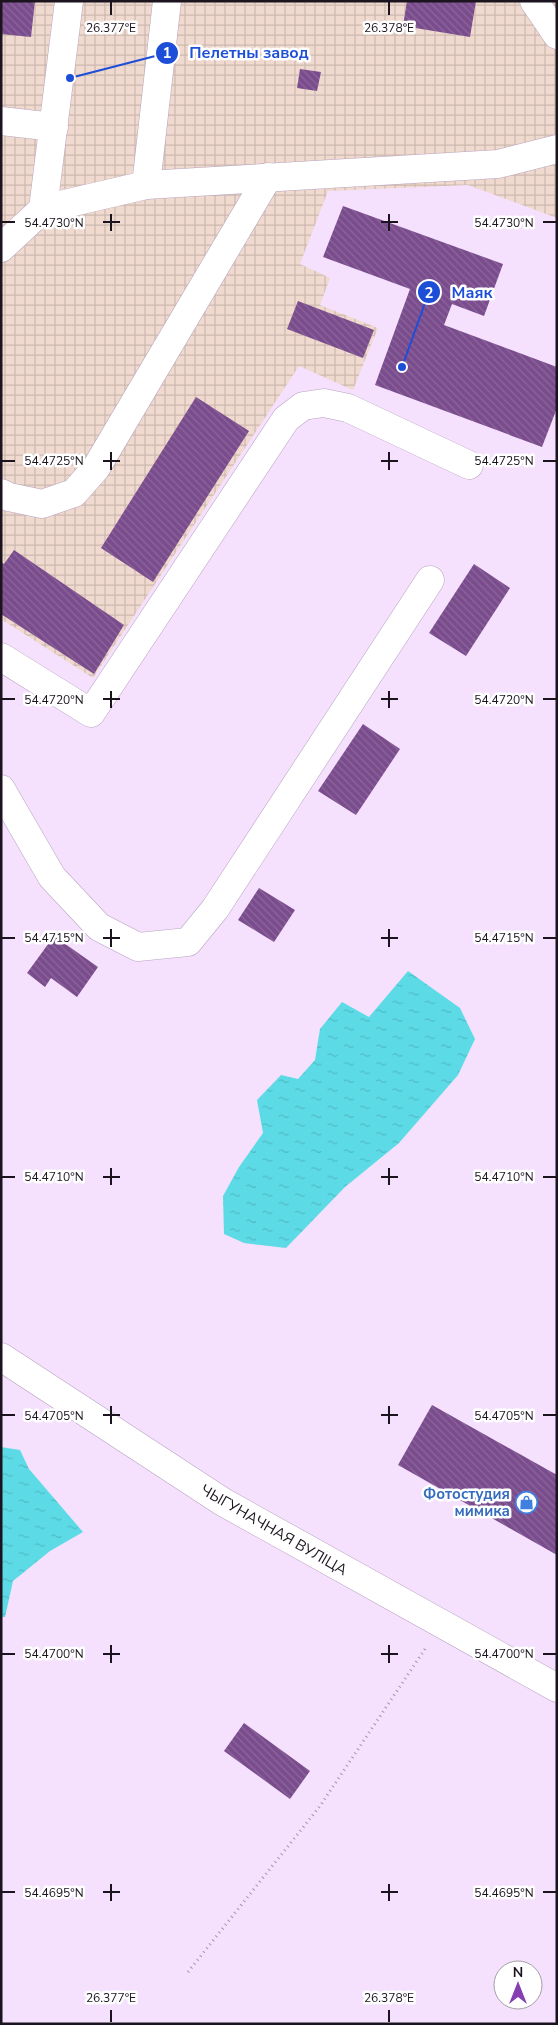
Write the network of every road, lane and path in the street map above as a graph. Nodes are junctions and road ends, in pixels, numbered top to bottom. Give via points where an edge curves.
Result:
1 (69, 1) edge
2 (167, 1) edge
3 (534, 1) edge
4 (557, 35) edge
5 (1, 120) edge
6 (54, 127) junction
7 (557, 149) edge
8 (268, 177) junction
9 (146, 184) junction
10 (43, 209) junction
11 (1, 248) edge
12 (469, 465) dead end
13 (1, 492) edge
14 (430, 580) dead end
15 (1, 658) edge
16 (1, 789) edge
17 (1, 1356) edge
18 (442, 1624) junction
19 (557, 1688) edge
20 (188, 1972) dead end

1 - 6 street
2 - 9 street
3 - 4 street
5 - 6 street
6 - 10 street
7 - 8 street via 498,164
8 - 9 street
8 - 13 street via 96,468 74,493 42,504 9,497
9 - 10 street
10 - 11 street
12 - 15 street via 348,408 324,403 303,406 286,419 91,713
14 - 16 street via 215,909 188,942 138,947 99,926 52,877
17 - 18 street, ЧЫГУНАЧНАЯ ВУЛІЦА via 223,1502
18 - 19 street, ЧЫГУНАЧНАЯ ВУЛІЦА
18 - 20 path via 320,1806

